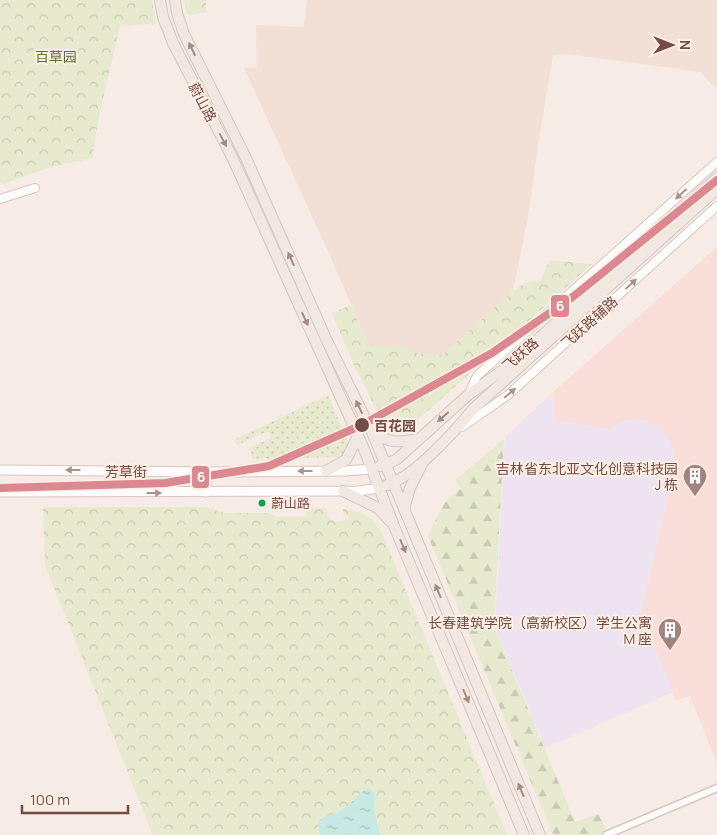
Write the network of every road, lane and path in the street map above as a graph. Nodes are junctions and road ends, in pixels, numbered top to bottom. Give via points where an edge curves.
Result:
1 (160, 0) edge
2 (175, 0) edge
3 (717, 162) edge
4 (717, 178) edge
5 (36, 188) dead end
6 (717, 189) edge
7 (0, 199) edge
8 (717, 206) edge
9 (678, 241) junction
10 (650, 250) junction
11 (611, 285) junction
12 (605, 308) junction
13 (467, 396) junction
14 (456, 430) junction
15 (372, 432) junction
16 (358, 436) junction
17 (419, 438) junction
18 (426, 458) junction
19 (385, 464) junction
20 (372, 468) junction
21 (0, 470) edge
22 (206, 471) junction
23 (326, 471) junction
24 (393, 483) junction
25 (379, 488) junction
26 (343, 491) junction
27 (0, 492) edge
28 (206, 492) junction
29 (404, 509) junction
30 (394, 526) junction
31 (717, 788) edge
32 (524, 835) edge
33 (540, 835) edge
34 (606, 835) edge

1 -> 16 main road, 蔚山路 via 172,43 233,159
15 -> 2 main road, 蔚山路 via 246,158 184,34
3 -> 13 street via 478,376
4 - 13 main road, 飞跃路 via 508,366
5 - 7 street
6 - 10 main road, 飞跃路
8 - 9 street, 飞跃路辅路
9 - 10 street
12 -> 9 street, 飞跃路辅路
10 - 11 main road, 飞跃路
11 - 12 street
11 - 14 main road, 飞跃路 via 474,408
14 -> 12 street, 飞跃路辅路 via 508,395
13 -> 17 main road, 飞跃路
14 - 18 main road, 飞跃路
15 - 17 main road via 399,443
15 - 19 main road, 蔚山路
16 - 20 main road, 蔚山路
16 - 23 main road via 346,460
17 - 19 main road, 飞跃路 via 396,460
18 - 24 main road, 飞跃路
18 - 29 main road via 410,488
19 - 20 main road, 飞跃路
19 - 24 main road, 蔚山路
20 - 23 main road, 芳草街
20 - 25 main road, 蔚山路
22 -> 21 main road, 芳草街
23 -> 22 main road, 芳草街
22 - 28 main road
24 - 25 main road, 飞跃路
24 - 29 main road, 蔚山路
25 - 26 main road, 芳草街
25 - 30 main road, 蔚山路
26 - 28 main road, 芳草街
26 - 30 main road via 378,508
27 -> 28 main road, 芳草街
33 -> 29 main road, 蔚山路
30 -> 32 main road, 蔚山路
31 - 34 street

